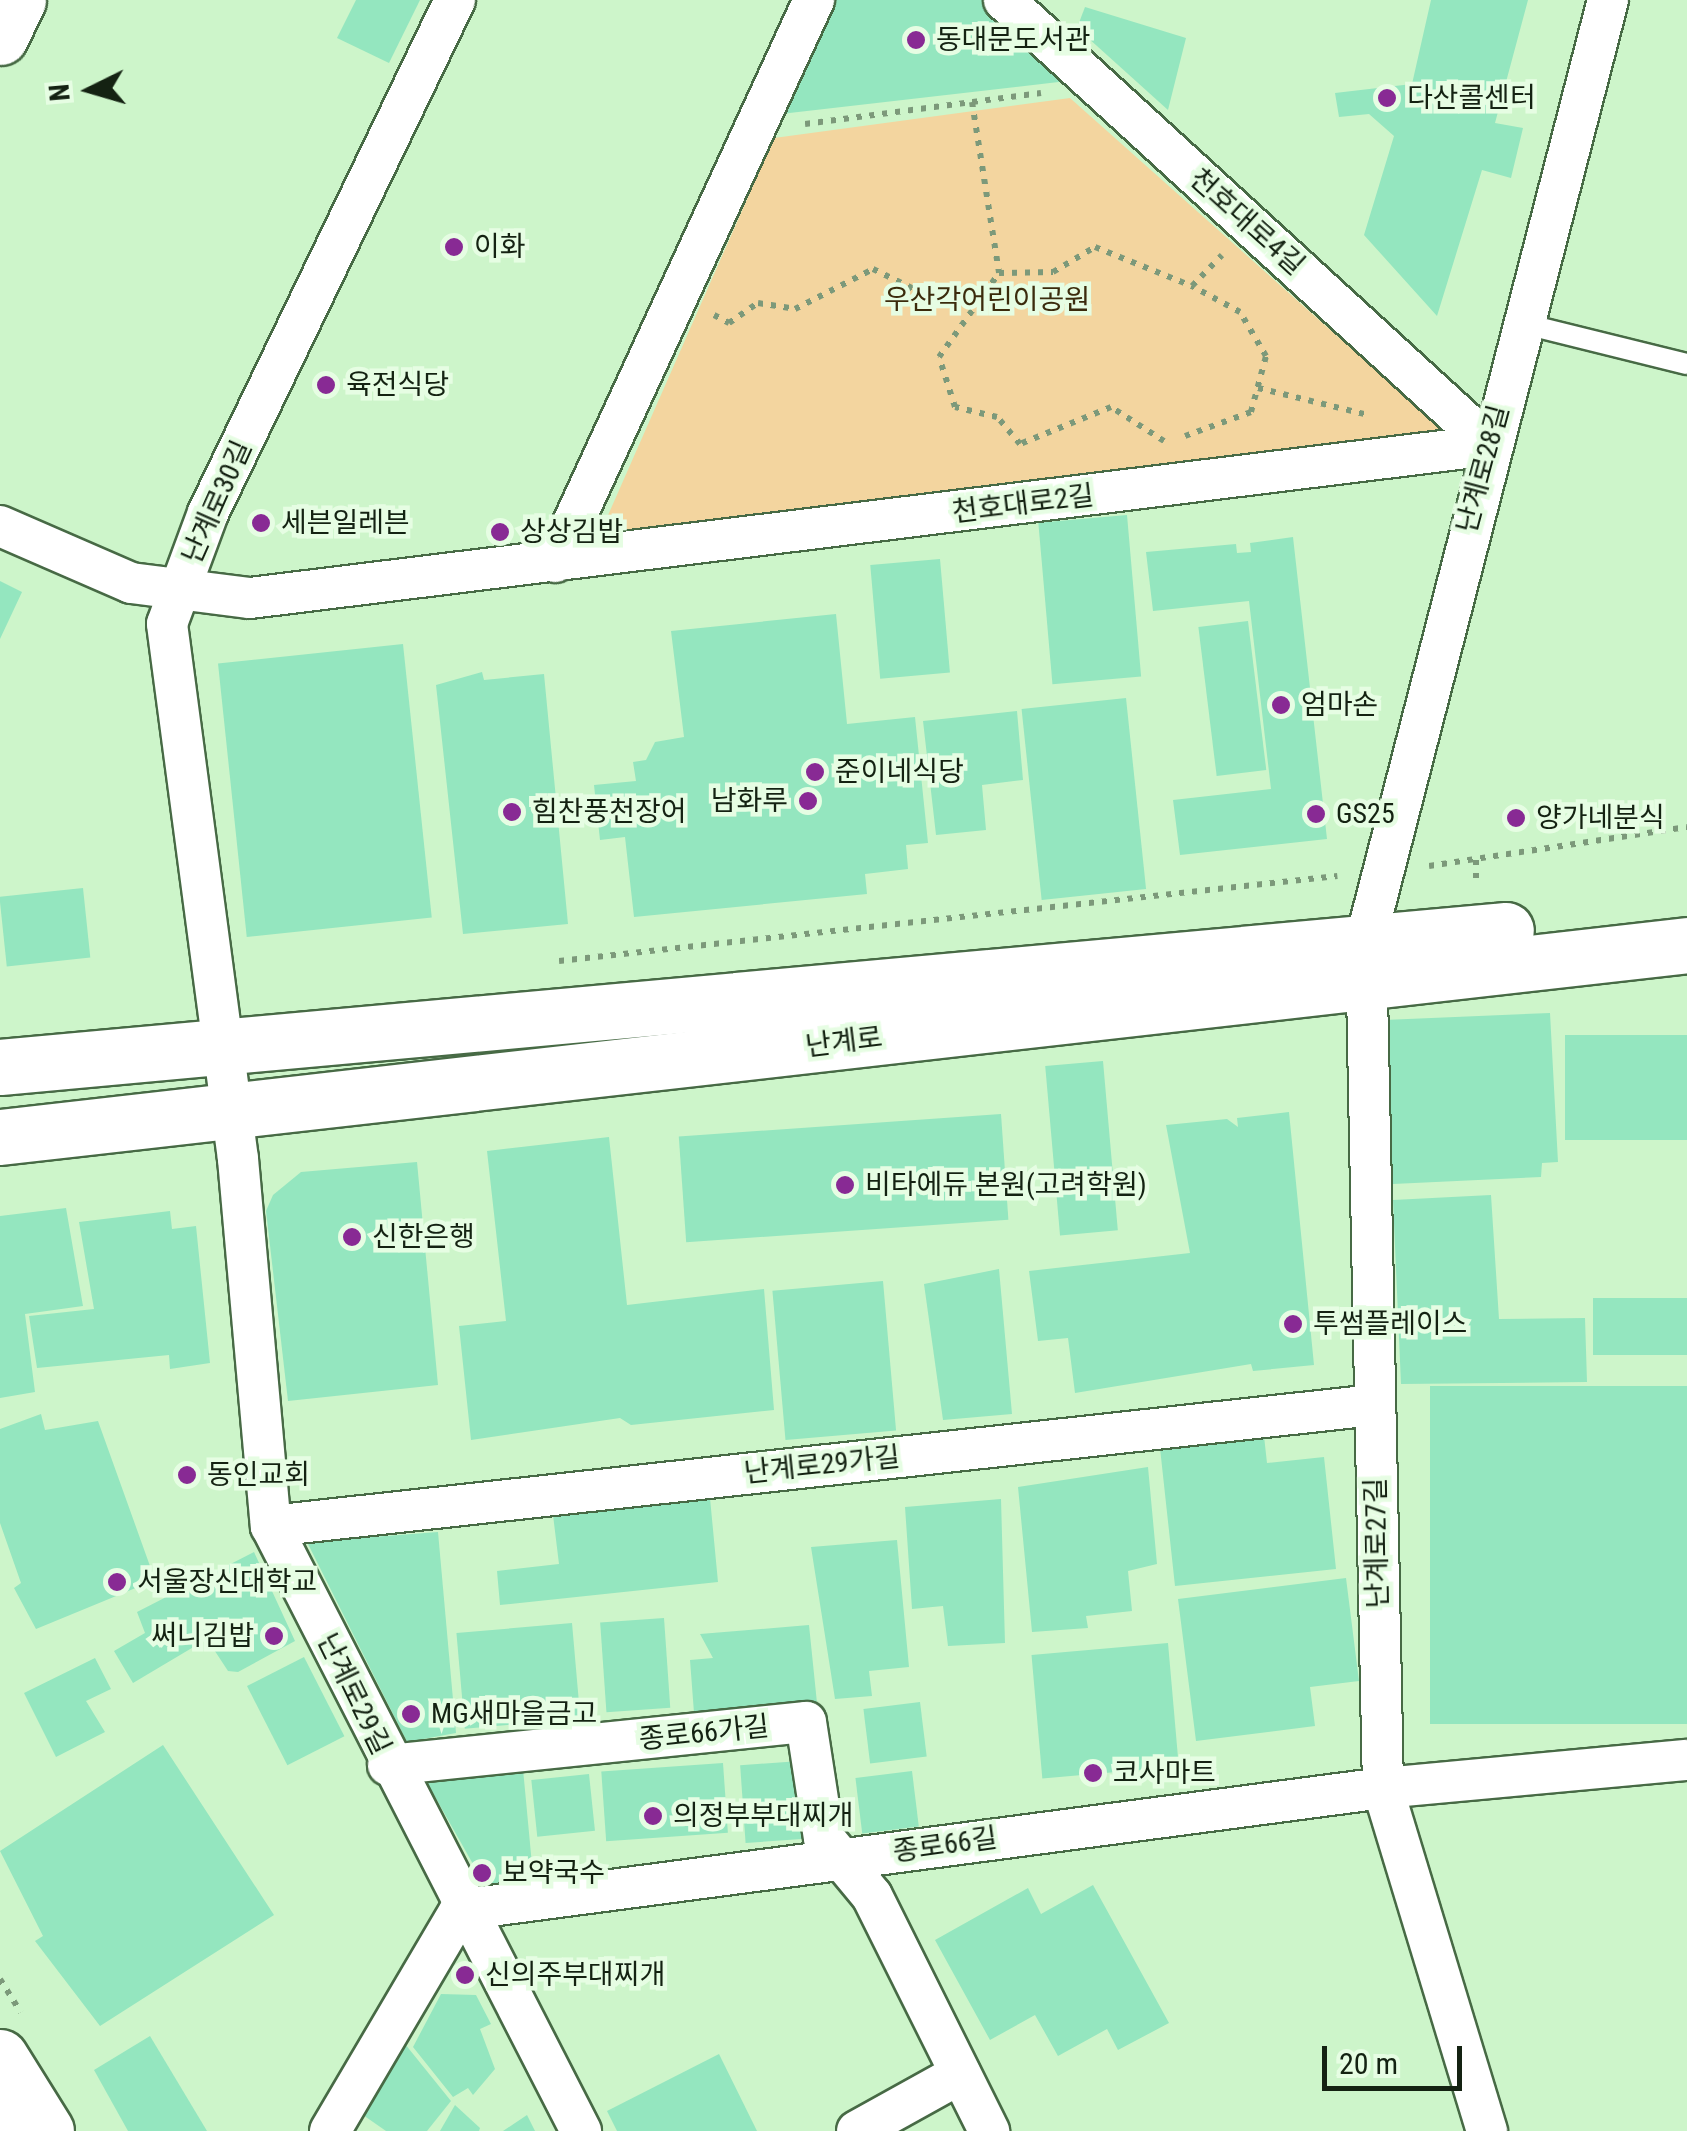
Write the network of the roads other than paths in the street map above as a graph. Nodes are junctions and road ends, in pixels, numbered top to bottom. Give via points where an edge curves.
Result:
1 (18, 0) edge
2 (455, 0) edge
3 (814, 0) edge
4 (1004, 0) edge
5 (1608, 0) edge
6 (0, 37) edge
7 (1521, 323) junction
8 (1687, 364) edge
9 (1490, 445) junction
10 (0, 526) edge
11 (555, 562) junction
12 (179, 592) junction
13 (1687, 907) edge
14 (1687, 945) edge
15 (1365, 961) junction
16 (222, 1043) junction
17 (0, 1067) edge
18 (232, 1112) junction
19 (0, 1137) edge
20 (1374, 1404) junction
21 (270, 1526) junction
22 (1687, 1760) edge
23 (388, 1765) junction
24 (1384, 1788) junction
25 (842, 1859) junction
26 (460, 1910) junction
27 (0, 2057) edge
28 (960, 2074) junction
29 (26, 2123) edge
30 (330, 2131) edge
31 (581, 2131) edge
32 (856, 2131) edge
33 (989, 2131) edge
34 (1487, 2131) edge

1 - 6 main road
2 - 12 street, 난계로30길
3 - 11 street
4 - 9 street, 천호대로4길
5 - 7 street, 난계로28길
7 - 8 lane
7 - 9 street, 난계로28길
9 - 11 street, 천호대로2길
9 - 15 street, 난계로28길
10 - 12 street, 천호대로2길 via 131,583
11 - 12 street, 천호대로2길 via 250,598
12 - 16 street, 난계로30길 via 167,624
13 - 15 main road, 난계로
14 - 15 main road, 난계로
15 - 16 main road, 난계로
15 - 18 main road, 난계로
15 - 20 street, 난계로27길
16 - 17 main road, 난계로
16 - 18 street, 난계로29길
18 - 19 main road, 난계로
18 - 21 street, 난계로29길
20 - 21 street, 난계로29가길
20 - 24 street, 난계로27길
21 - 23 street, 난계로29길
22 - 24 street, 종로66길
23 - 25 street, 종로66가길 via 806,1722 824,1838
23 - 26 street, 난계로29길
24 - 25 street, 종로66길
24 - 34 street, 난계로27길
25 - 26 street, 종로66길
25 - 28 street, 종로66가길 via 872,1896
26 - 30 street
26 - 31 street, 난계로29길 via 498,1962
27 - 29 main road
28 - 32 street
28 - 33 street, 종로66가길

